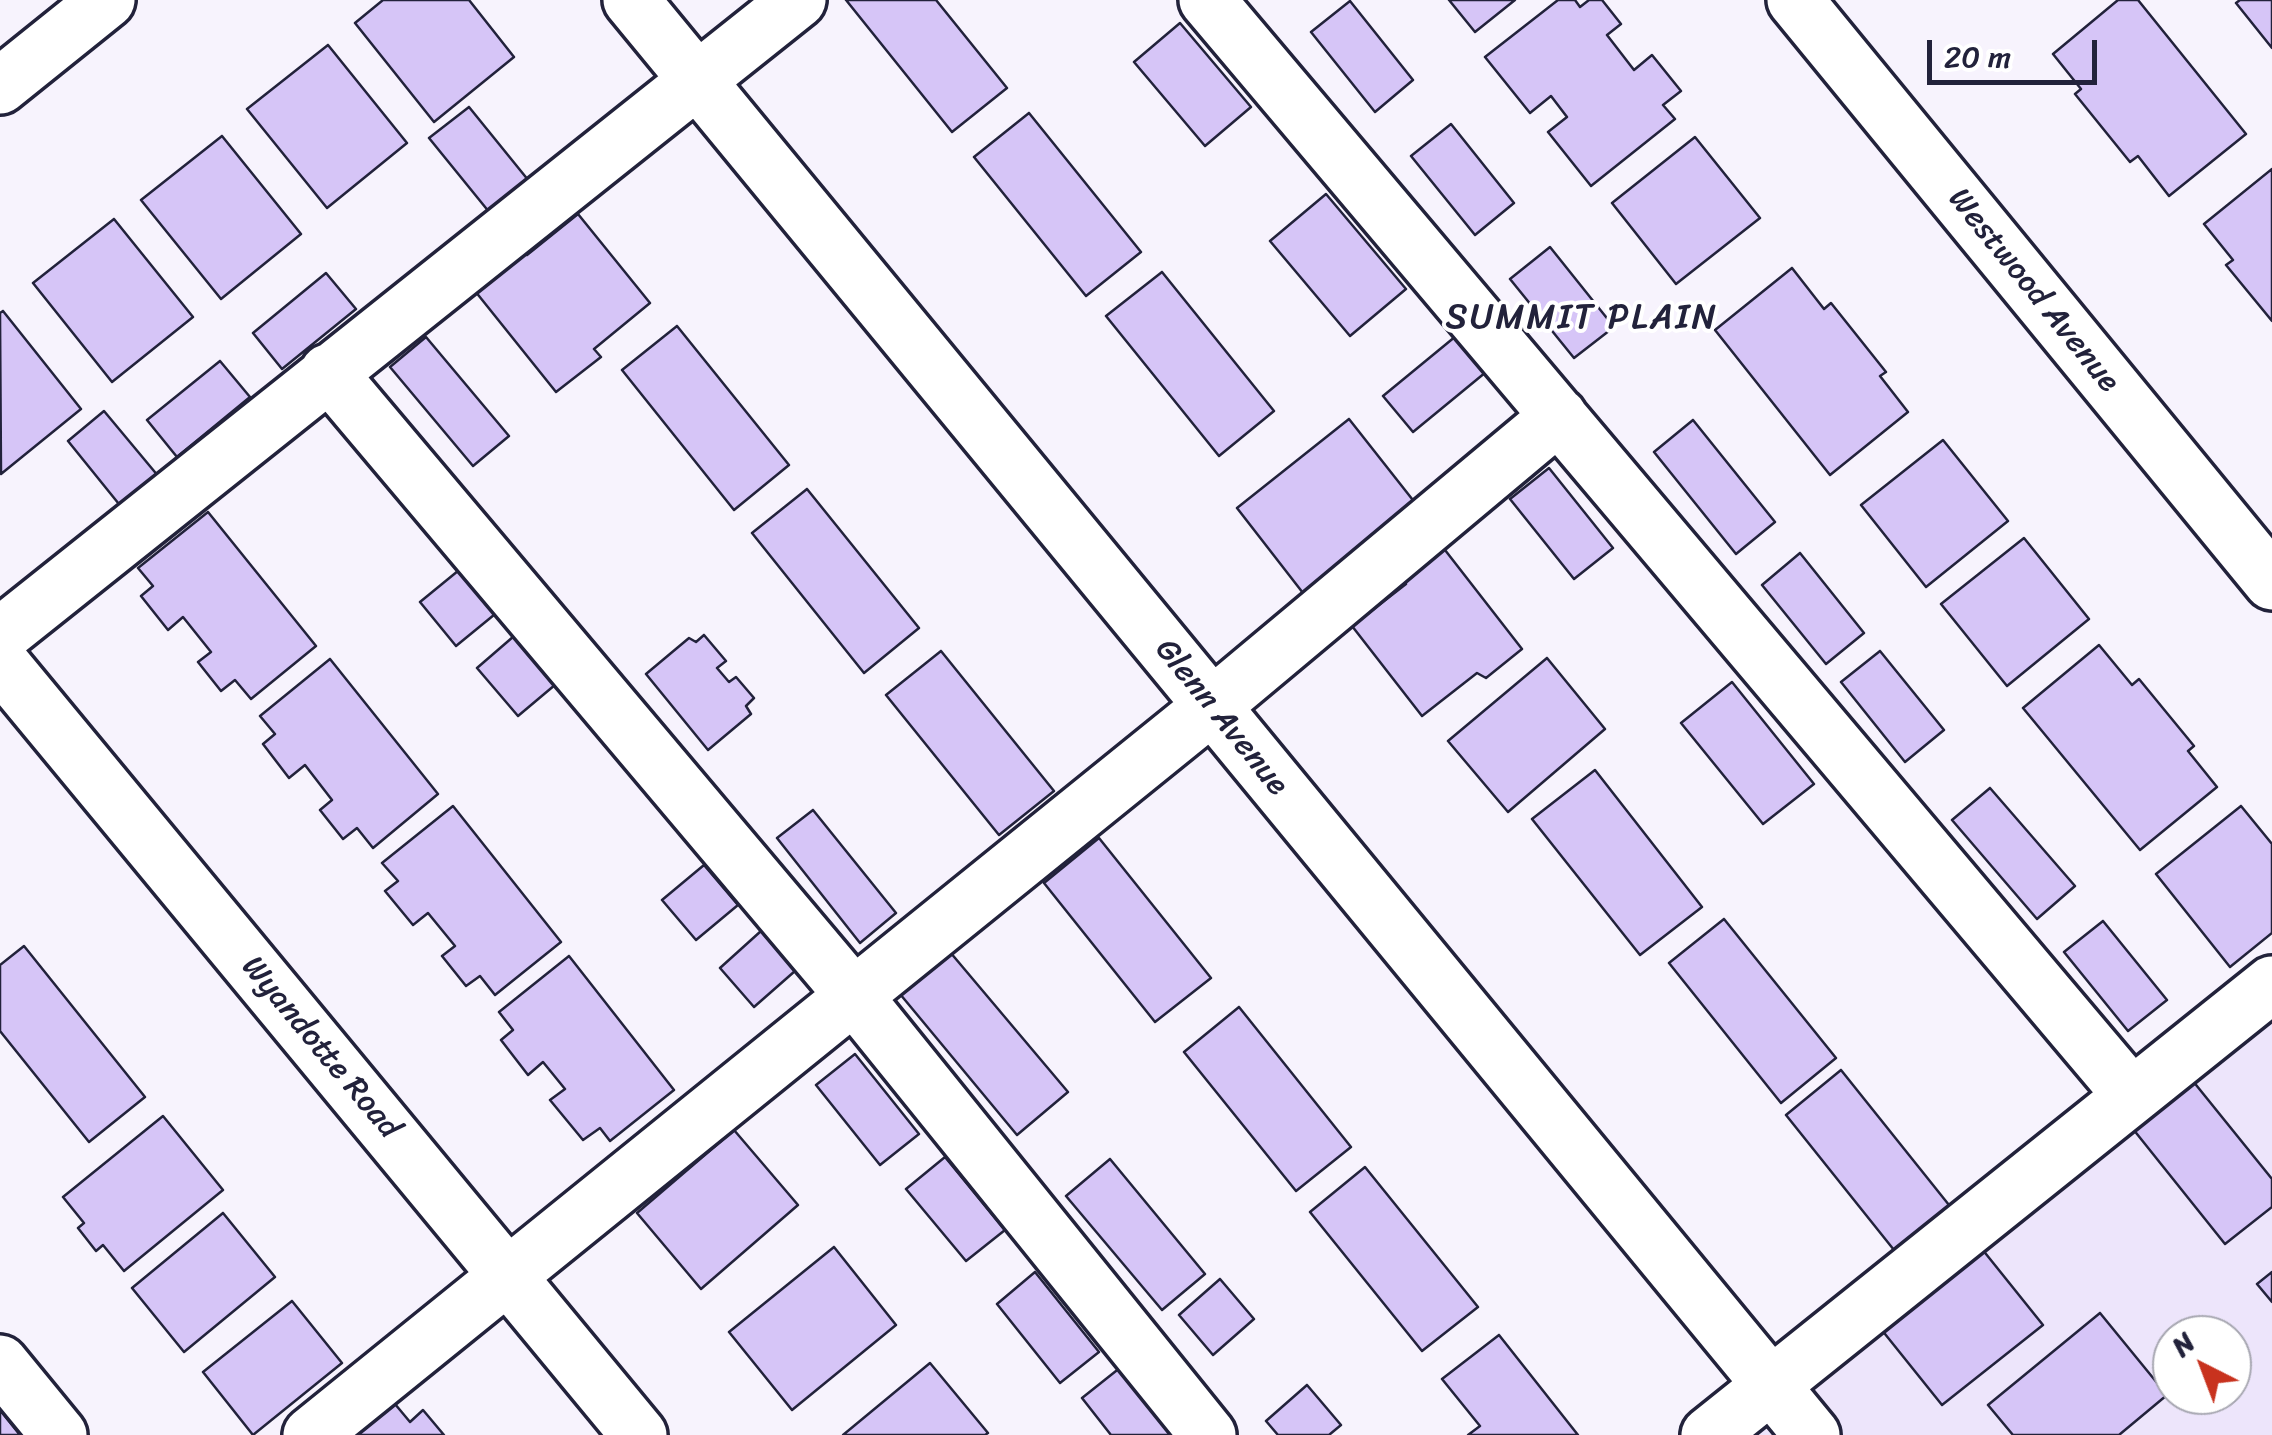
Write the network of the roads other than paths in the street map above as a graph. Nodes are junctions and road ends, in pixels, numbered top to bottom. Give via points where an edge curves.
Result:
1 (107, 0) edge
2 (631, 0) edge
3 (798, 0) edge
4 (1207, 0) edge
5 (1795, 0) edge
6 (699, 83) junction
7 (0, 86) edge
8 (328, 372) junction
9 (1560, 416) junction
10 (2272, 582) edge
11 (0, 636) edge
12 (0, 662) edge
13 (1211, 707) junction
14 (2272, 984) edge
15 (854, 996) junction
16 (2132, 1096) junction
17 (507, 1274) junction
18 (0, 1363) edge
19 (1770, 1384) junction
20 (58, 1435) edge
21 (311, 1435) edge
22 (639, 1435) edge
23 (1208, 1435) edge
24 (1709, 1435) edge
25 (1812, 1435) edge

1 - 7 street
2 - 6 street, Glenn Avenue
3 - 6 street
4 - 9 street
5 - 10 street, Westwood Avenue
6 - 8 street
6 - 13 street, Glenn Avenue
8 - 11 street
8 - 15 street
9 - 13 street
9 - 16 street
12 - 17 street, Wyandotte Road
13 - 15 street
13 - 19 street, Glenn Avenue
14 - 16 street
15 - 17 street
15 - 23 street
16 - 19 street
17 - 21 street
17 - 22 street, Wyandotte Road
18 - 20 street
19 - 24 street
19 - 25 street, Glenn Avenue

